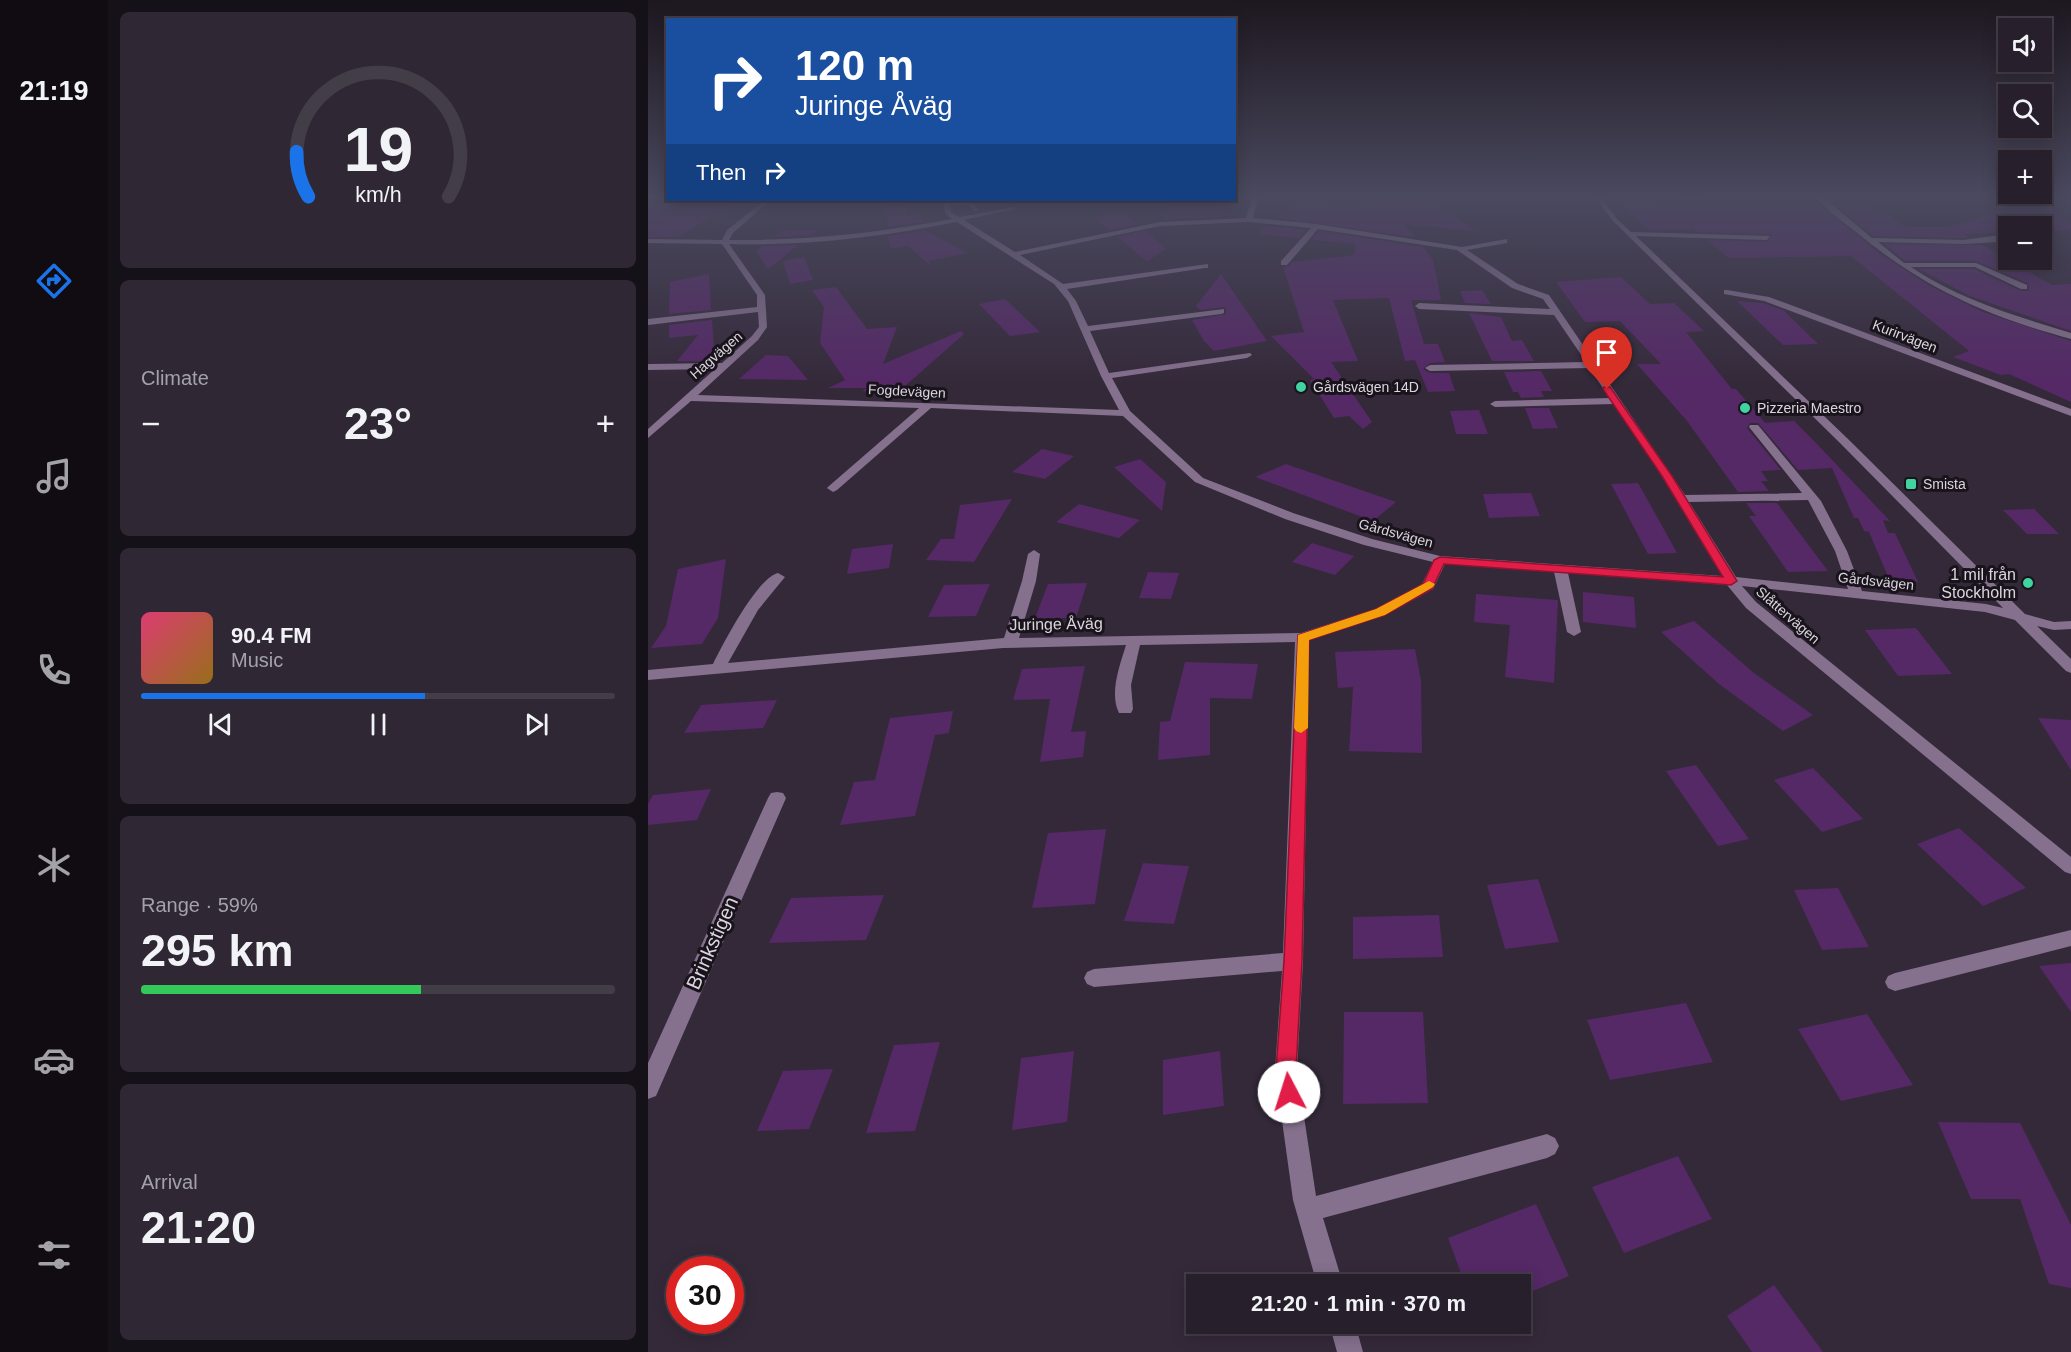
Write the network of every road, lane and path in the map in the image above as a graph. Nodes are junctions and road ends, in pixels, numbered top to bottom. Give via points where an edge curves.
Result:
1 (736, 259) edge
2 (1023, 259) edge
3 (1287, 259) edge
4 (1476, 259) edge
5 (1656, 259) edge
6 (1895, 259) edge
7 (1284, 263) dead end
8 (1902, 265) junction
9 (1205, 266) dead end
10 (1061, 287) junction
11 (2024, 287) dead end
12 (1727, 292) dead end
13 (1419, 306) dead end
14 (763, 309) junction
15 (1221, 311) dead end
16 (1555, 312) junction
17 (648, 322) edge
18 (1084, 329) junction
19 (2071, 336) edge
20 (1247, 355) dead end
21 (1591, 365) junction
22 (723, 366) junction
23 (648, 367) edge
24 (1430, 368) dead end
25 (1106, 376) junction
26 (687, 398) junction
27 (1616, 401) junction
28 (1495, 404) dead end
29 (927, 406) junction
30 (1126, 413) junction
31 (2071, 413) edge
32 (1754, 427) dead end
33 (648, 435) edge
34 (833, 488) dead end
35 (1811, 496) junction
36 (1681, 498) junction
37 (1034, 554) dead end
38 (1440, 560) junction
39 (1560, 569) junction
40 (778, 577) dead end
41 (1731, 581) junction
42 (1856, 594) junction
43 (2018, 615) junction
44 (2071, 625) edge
45 (1574, 632) dead end
46 (1302, 638) junction
47 (1134, 640) junction
48 (1010, 643) junction
49 (719, 667) junction
50 (2071, 668) edge
51 (648, 675) edge
52 (1125, 709) dead end
53 (777, 798) dead end
54 (2071, 867) edge
55 (2071, 938) edge
56 (1293, 961) junction
57 (1094, 978) dead end
58 (1895, 982) dead end
59 (648, 1088) edge
60 (1547, 1146) dead end
61 (1308, 1210) junction
62 (1327, 1274) edge
63 (1345, 1334) edge
64 (1350, 1352) edge

1 - 14 street via 761,295
2 - 10 street, Gårdsvägen
3 - 7 street
4 - 16 street, Slåttervägen via 1515,286 1546,297
5 - 43 street
6 - 8 street
8 - 11 street via 1976,265
8 - 19 street via 1964,298
9 - 10 street
10 - 18 street, Gårdsvägen
12 - 31 street, Kurirvägen via 1776,302
13 - 16 street
14 - 17 street
14 - 22 street, Hagvägen via 763,327
15 - 18 street
16 - 21 street, Slåttervägen
18 - 25 street, Gårdsvägen
20 - 25 street
21 - 24 street
21 - 27 street, Slåttervägen
22 - 23 street
22 - 26 street, Hagvägen
25 - 30 street, Gårdsvägen
26 - 29 street, Fogdevägen
26 - 33 street, Hagvägen
27 - 28 street
27 - 36 street, Slåttervägen
29 - 30 street, Fogdevägen
29 - 34 street
30 - 38 street, Gårdsvägen via 1199,480 1358,539
32 - 35 street
35 - 36 street
35 - 42 street via 1841,551
36 - 41 street, Slåttervägen
37 - 48 street
38 - 39 street, Gårdsvägen
38 - 46 street, Juringe Åväg via 1428,586 1380,612
39 - 41 street, Gårdsvägen
39 - 45 street
40 - 49 street via 760,594
41 - 42 street, Gårdsvägen
41 - 54 street, Slåttervägen via 1751,605
42 - 43 street, Gårdsvägen
43 - 44 street, Gårdsvägen via 2054,626
43 - 50 street
46 - 47 street, Juringe Åväg
46 - 56 street
47 - 48 street, Juringe Åväg
47 - 52 street via 1124,685
48 - 49 street, Juringe Åväg
49 - 51 street, Juringe Åväg
53 - 59 street, Brinkstigen
55 - 58 street
56 - 57 street
56 - 61 street via 1286,1070
60 - 61 street
61 - 62 street
63 - 64 street

